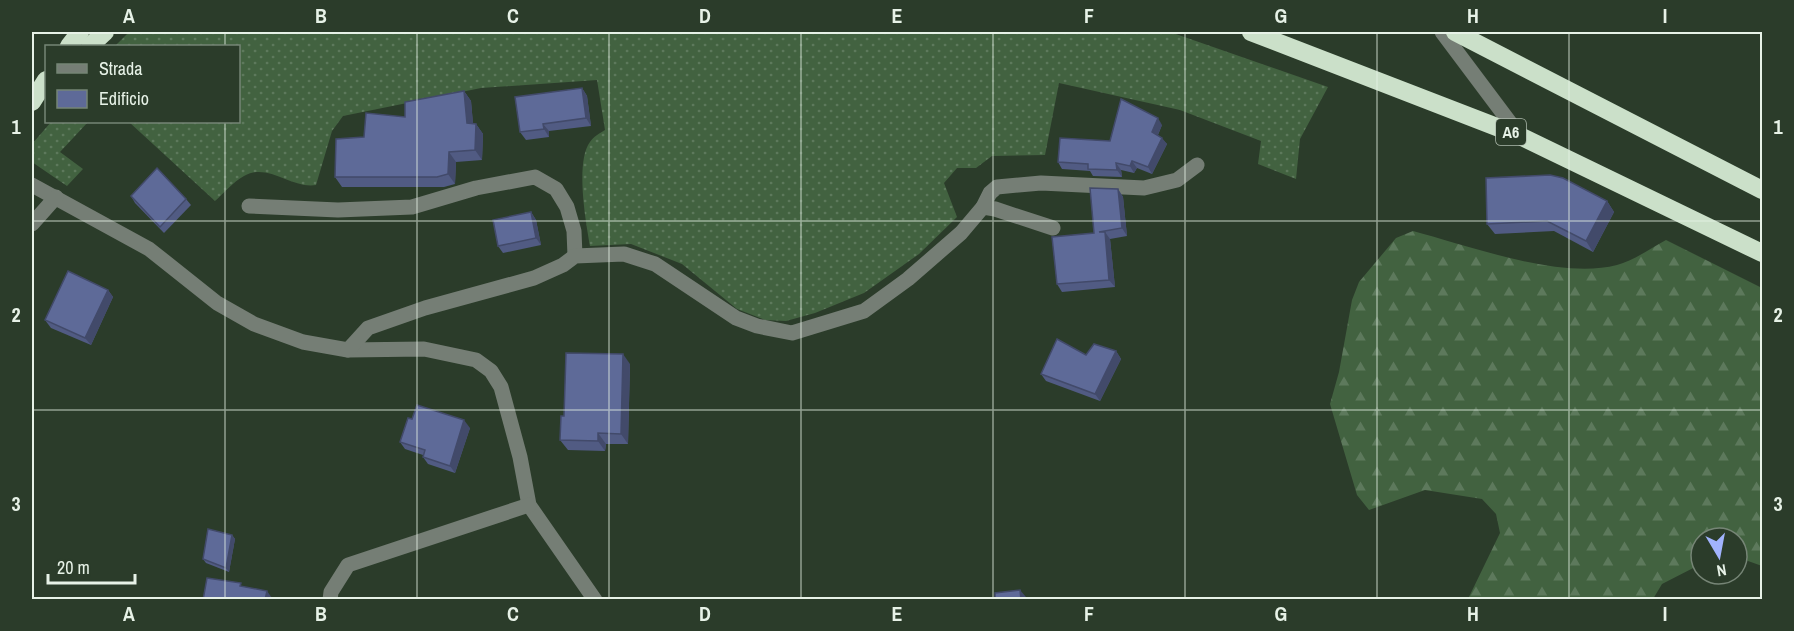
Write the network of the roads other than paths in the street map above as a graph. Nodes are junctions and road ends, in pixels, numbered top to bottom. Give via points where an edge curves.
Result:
1 (80, 32) edge
2 (105, 32) edge
3 (1251, 32) edge
4 (1442, 32) edge
5 (1455, 32) edge
6 (70, 45) edge
7 (91, 45) edge
8 (45, 82) edge
9 (45, 92) edge
10 (32, 104) edge
11 (1520, 136) junction
12 (1197, 165) dead end
13 (33, 185) edge
14 (1762, 190) edge
15 (56, 197) junction
16 (249, 206) dead end
17 (983, 207) junction
18 (32, 224) edge
19 (1053, 228) dead end
20 (1762, 253) edge
21 (575, 256) junction
22 (348, 350) junction
23 (529, 505) junction
24 (330, 600) edge
25 (595, 600) edge

1 - 6 highway
2 - 7 highway
3 - 11 highway, A6
4 - 11 street
5 - 14 highway
8 - 10 highway
9 - 10 highway
11 - 20 highway, A6
12 - 17 street via 1176,180 1144,188 1041,183 997,187
13 - 15 street
15 - 18 street
15 - 22 street via 149,249 217,303 254,324 303,342
16 - 21 street via 338,210 412,207 476,188 535,177 556,189 567,207 574,231
17 - 19 street
17 - 21 street via 940,254 864,310 792,333 736,318 655,264 624,254
21 - 22 street via 534,278 368,328
22 - 23 street via 424,349 459,354 477,360 491,371 501,387
23 - 24 street via 348,565 331,591
23 - 25 street

